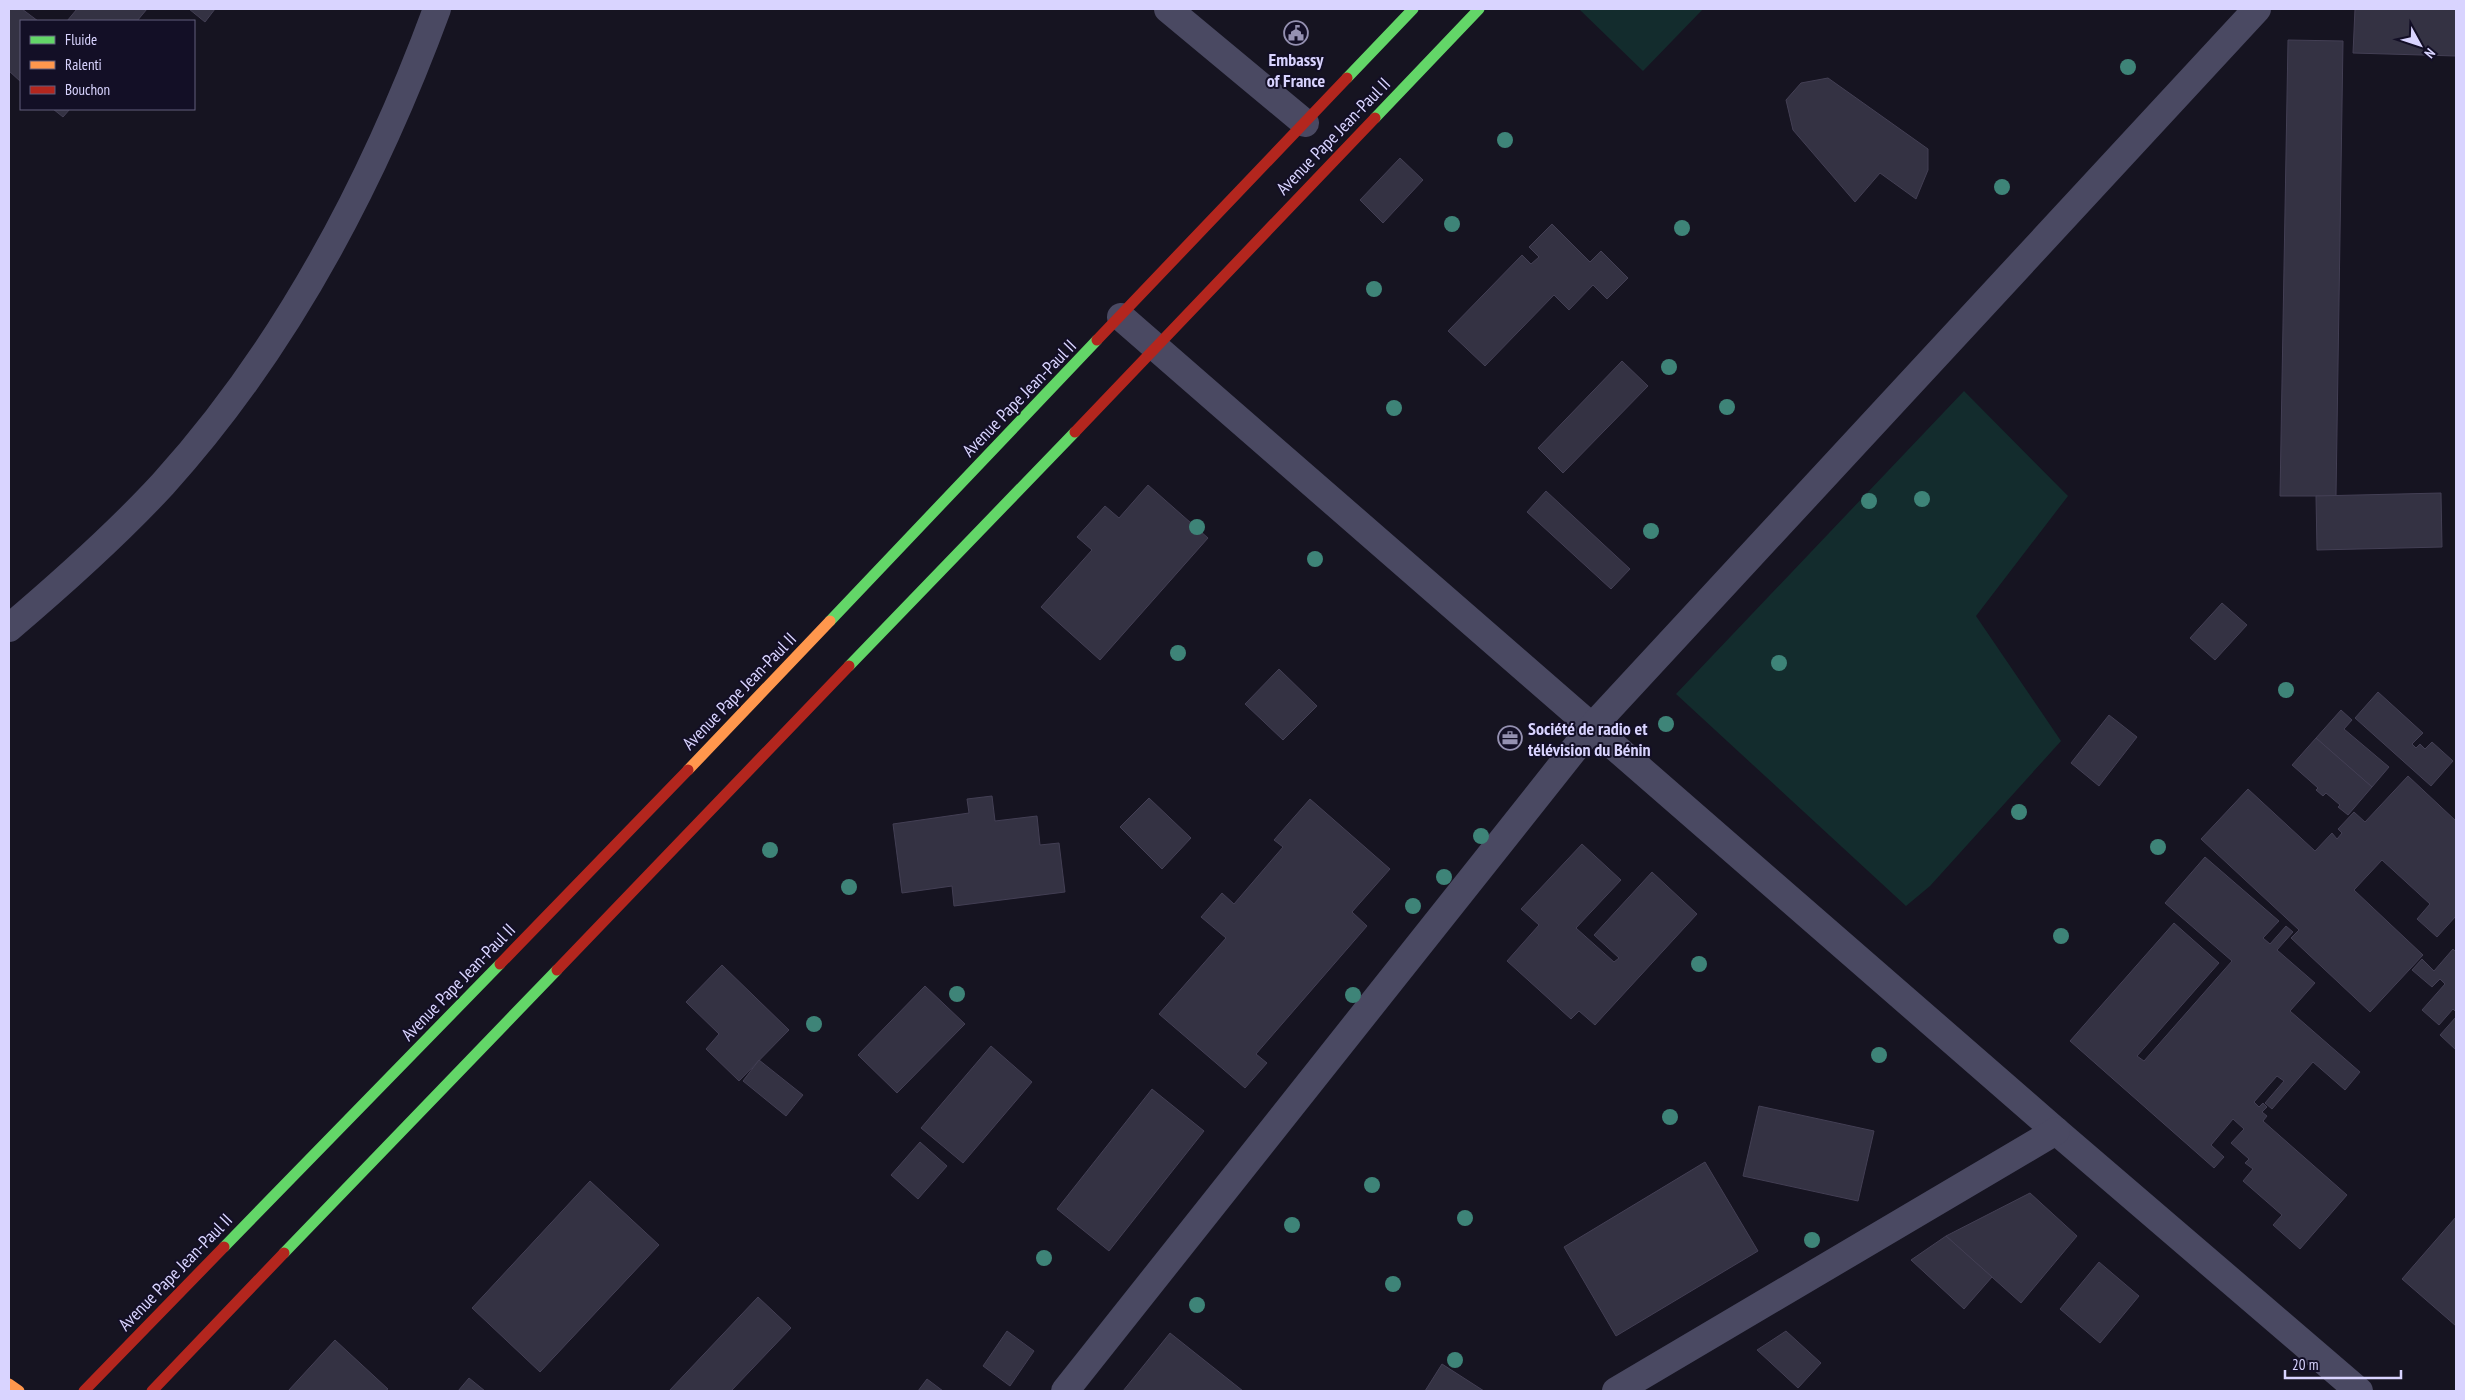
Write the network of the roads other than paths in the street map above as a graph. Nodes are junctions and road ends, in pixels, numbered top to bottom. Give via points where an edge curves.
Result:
1 (437, 9) edge
2 (1168, 9) edge
3 (1413, 9) edge
4 (1478, 9) edge
5 (2258, 9) edge
6 (1305, 123) junction
7 (1121, 317) junction
8 (1156, 347) junction
9 (9, 628) edge
10 (1592, 727) junction
11 (2056, 1131) junction
12 (9, 1384) edge
13 (2342, 1386) edge
14 (18, 1391) edge
15 (84, 1391) edge
16 (152, 1391) edge
17 (1065, 1391) edge
18 (1616, 1391) edge

1 - 9 street via 393,116 354,198 294,309 252,372 162,484 60,585
2 - 6 street
3 - 6 main road, Avenue Pape Jean-Paul II
4 - 8 main road, Avenue Pape Jean-Paul II
5 - 10 street
6 - 7 main road, Avenue Pape Jean-Paul II
7 - 8 street
7 - 15 main road, Avenue Pape Jean-Paul II via 677,782
8 - 10 street
8 - 16 main road, Avenue Pape Jean-Paul II
10 - 11 street
10 - 17 street
11 - 13 street
11 - 18 street
12 - 14 main road

